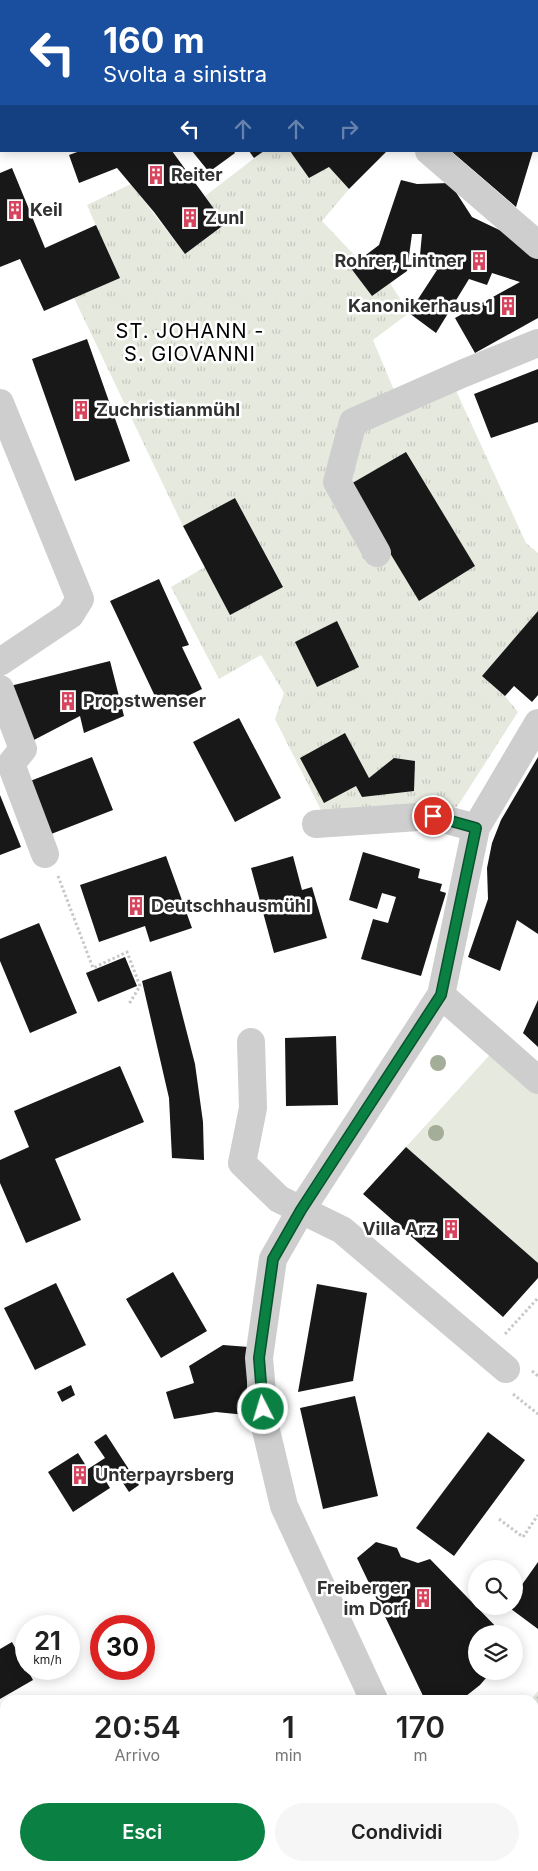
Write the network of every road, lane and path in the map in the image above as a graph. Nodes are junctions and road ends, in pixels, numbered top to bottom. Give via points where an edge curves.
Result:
1 (430, 152) edge
2 (538, 245) edge
3 (538, 343) edge
4 (0, 403) edge
5 (376, 553) dead end
6 (0, 662) edge
7 (0, 689) edge
8 (538, 723) edge
9 (316, 824) dead end
10 (476, 828) junction
11 (45, 854) joint
12 (441, 995) junction
13 (129, 1004) dead end
14 (251, 1042) dead end
15 (538, 1080) edge
16 (301, 1210) junction
17 (538, 1298) edge
18 (497, 1361) joint
19 (538, 1515) edge
20 (499, 1519) dead end
21 (372, 1695) edge

1 - 2 street
3 - 5 street via 354,422 338,482
4 - 6 street via 80,599 70,615
7 - 11 street via 23,749 11,764
8 - 10 street
9 - 10 street via 433,816
10 - 12 street
11 - 13 path via 52,860 93,968 127,952 140,986
12 - 15 street
12 - 16 street
14 - 16 street via 253,1108 242,1163 279,1199
16 - 18 street via 342,1230
16 - 21 street via 273,1259 259,1358 265,1426 284,1506
17 - 18 path
19 - 20 path via 523,1536

